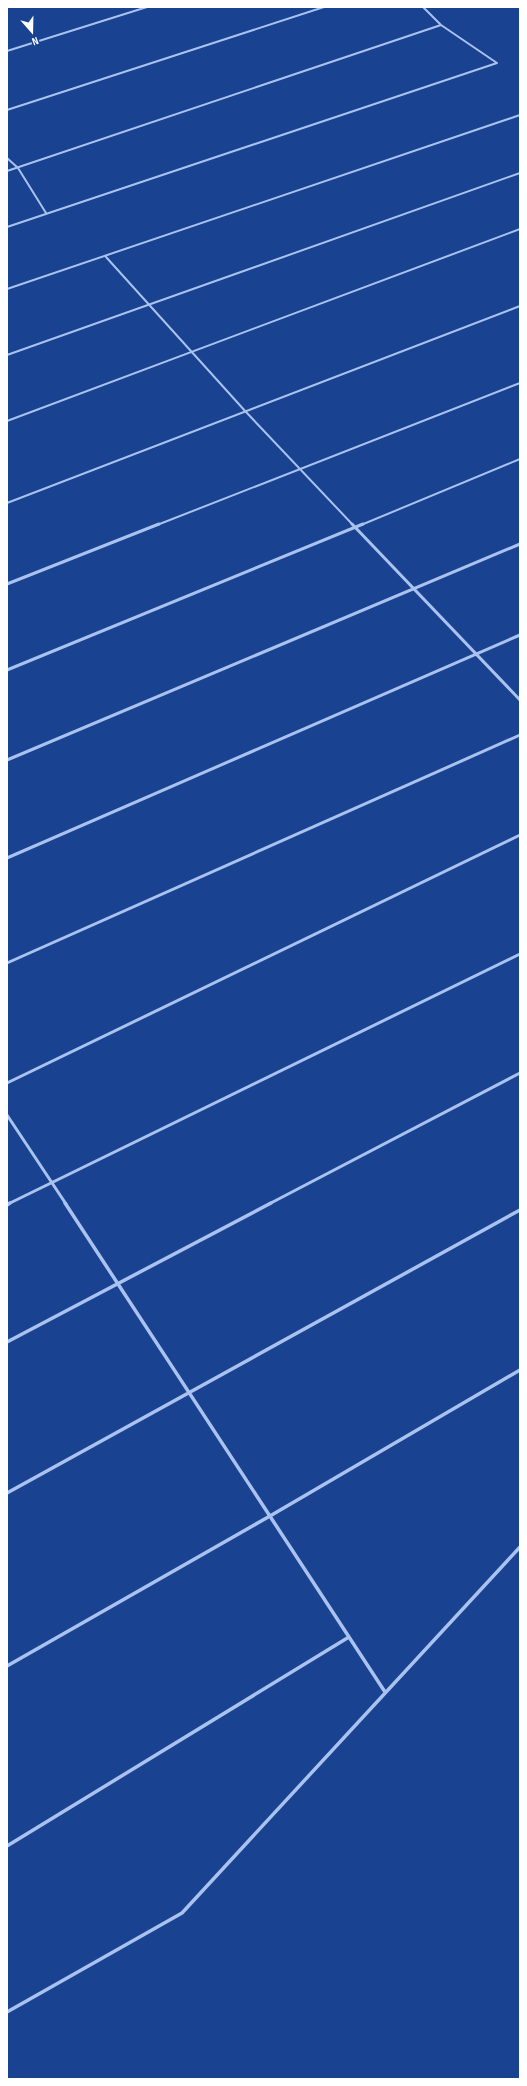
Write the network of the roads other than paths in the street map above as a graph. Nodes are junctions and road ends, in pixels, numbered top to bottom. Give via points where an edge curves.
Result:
1 (147, 7) edge
2 (324, 7) edge
3 (423, 7) edge
4 (441, 25) junction
5 (7, 51) edge
6 (7, 110) edge
7 (520, 115) edge
8 (7, 158) edge
9 (18, 168) junction
10 (7, 171) edge
11 (520, 172) edge
12 (46, 213) junction
13 (7, 227) edge
14 (520, 229) edge
15 (106, 256) junction
16 (7, 289) edge
17 (150, 305) junction
18 (520, 306) edge
19 (191, 351) junction
20 (7, 355) edge
21 (520, 383) edge
22 (246, 412) junction
23 (7, 421) edge
24 (520, 459) edge
25 (299, 468) junction
26 (7, 503) edge
27 (356, 527) junction
28 (520, 544) edge
29 (7, 584) edge
30 (415, 590) junction
31 (520, 635) edge
32 (477, 654) junction
33 (7, 670) edge
34 (520, 700) edge
35 (520, 735) edge
36 (7, 760) edge
37 (520, 835) edge
38 (7, 858) edge
39 (520, 954) edge
40 (7, 963) edge
41 (520, 1073) edge
42 (7, 1083) edge
43 (7, 1115) edge
44 (51, 1183) junction
45 (7, 1206) edge
46 (520, 1210) edge
47 (118, 1284) junction
48 (7, 1342) edge
49 (520, 1370) edge
50 (190, 1394) junction
51 (7, 1493) edge
52 (270, 1516) junction
53 (520, 1547) edge
54 (349, 1637) junction
55 (7, 1666) edge
56 (385, 1692) junction
57 (7, 1846) edge
58 (7, 2012) edge

1 - 5 lane
2 - 6 lane
3 - 4 lane
4 - 9 lane
4 - 12 lane via 497,63
7 - 15 lane
8 - 9 lane
9 - 10 lane
9 - 12 lane
11 - 17 lane
12 - 13 lane
14 - 19 lane
15 - 16 lane
15 - 17 lane
17 - 19 lane
17 - 20 lane
18 - 22 lane
19 - 22 lane
19 - 23 lane
21 - 25 lane
22 - 25 lane
22 - 26 lane
24 - 27 lane
25 - 27 lane
25 - 29 lane
27 - 30 lane
27 - 33 lane
28 - 30 lane
30 - 32 lane
30 - 36 lane
31 - 32 lane
32 - 34 lane
32 - 38 lane
35 - 40 lane
37 - 42 lane
39 - 44 lane
41 - 47 lane
43 - 44 lane
44 - 45 lane
44 - 47 lane
46 - 50 lane
47 - 48 lane
47 - 50 lane
49 - 52 lane
50 - 51 lane
50 - 52 lane
52 - 54 lane
52 - 55 lane
53 - 56 lane
54 - 56 lane
54 - 57 lane
56 - 58 lane via 182,1913

